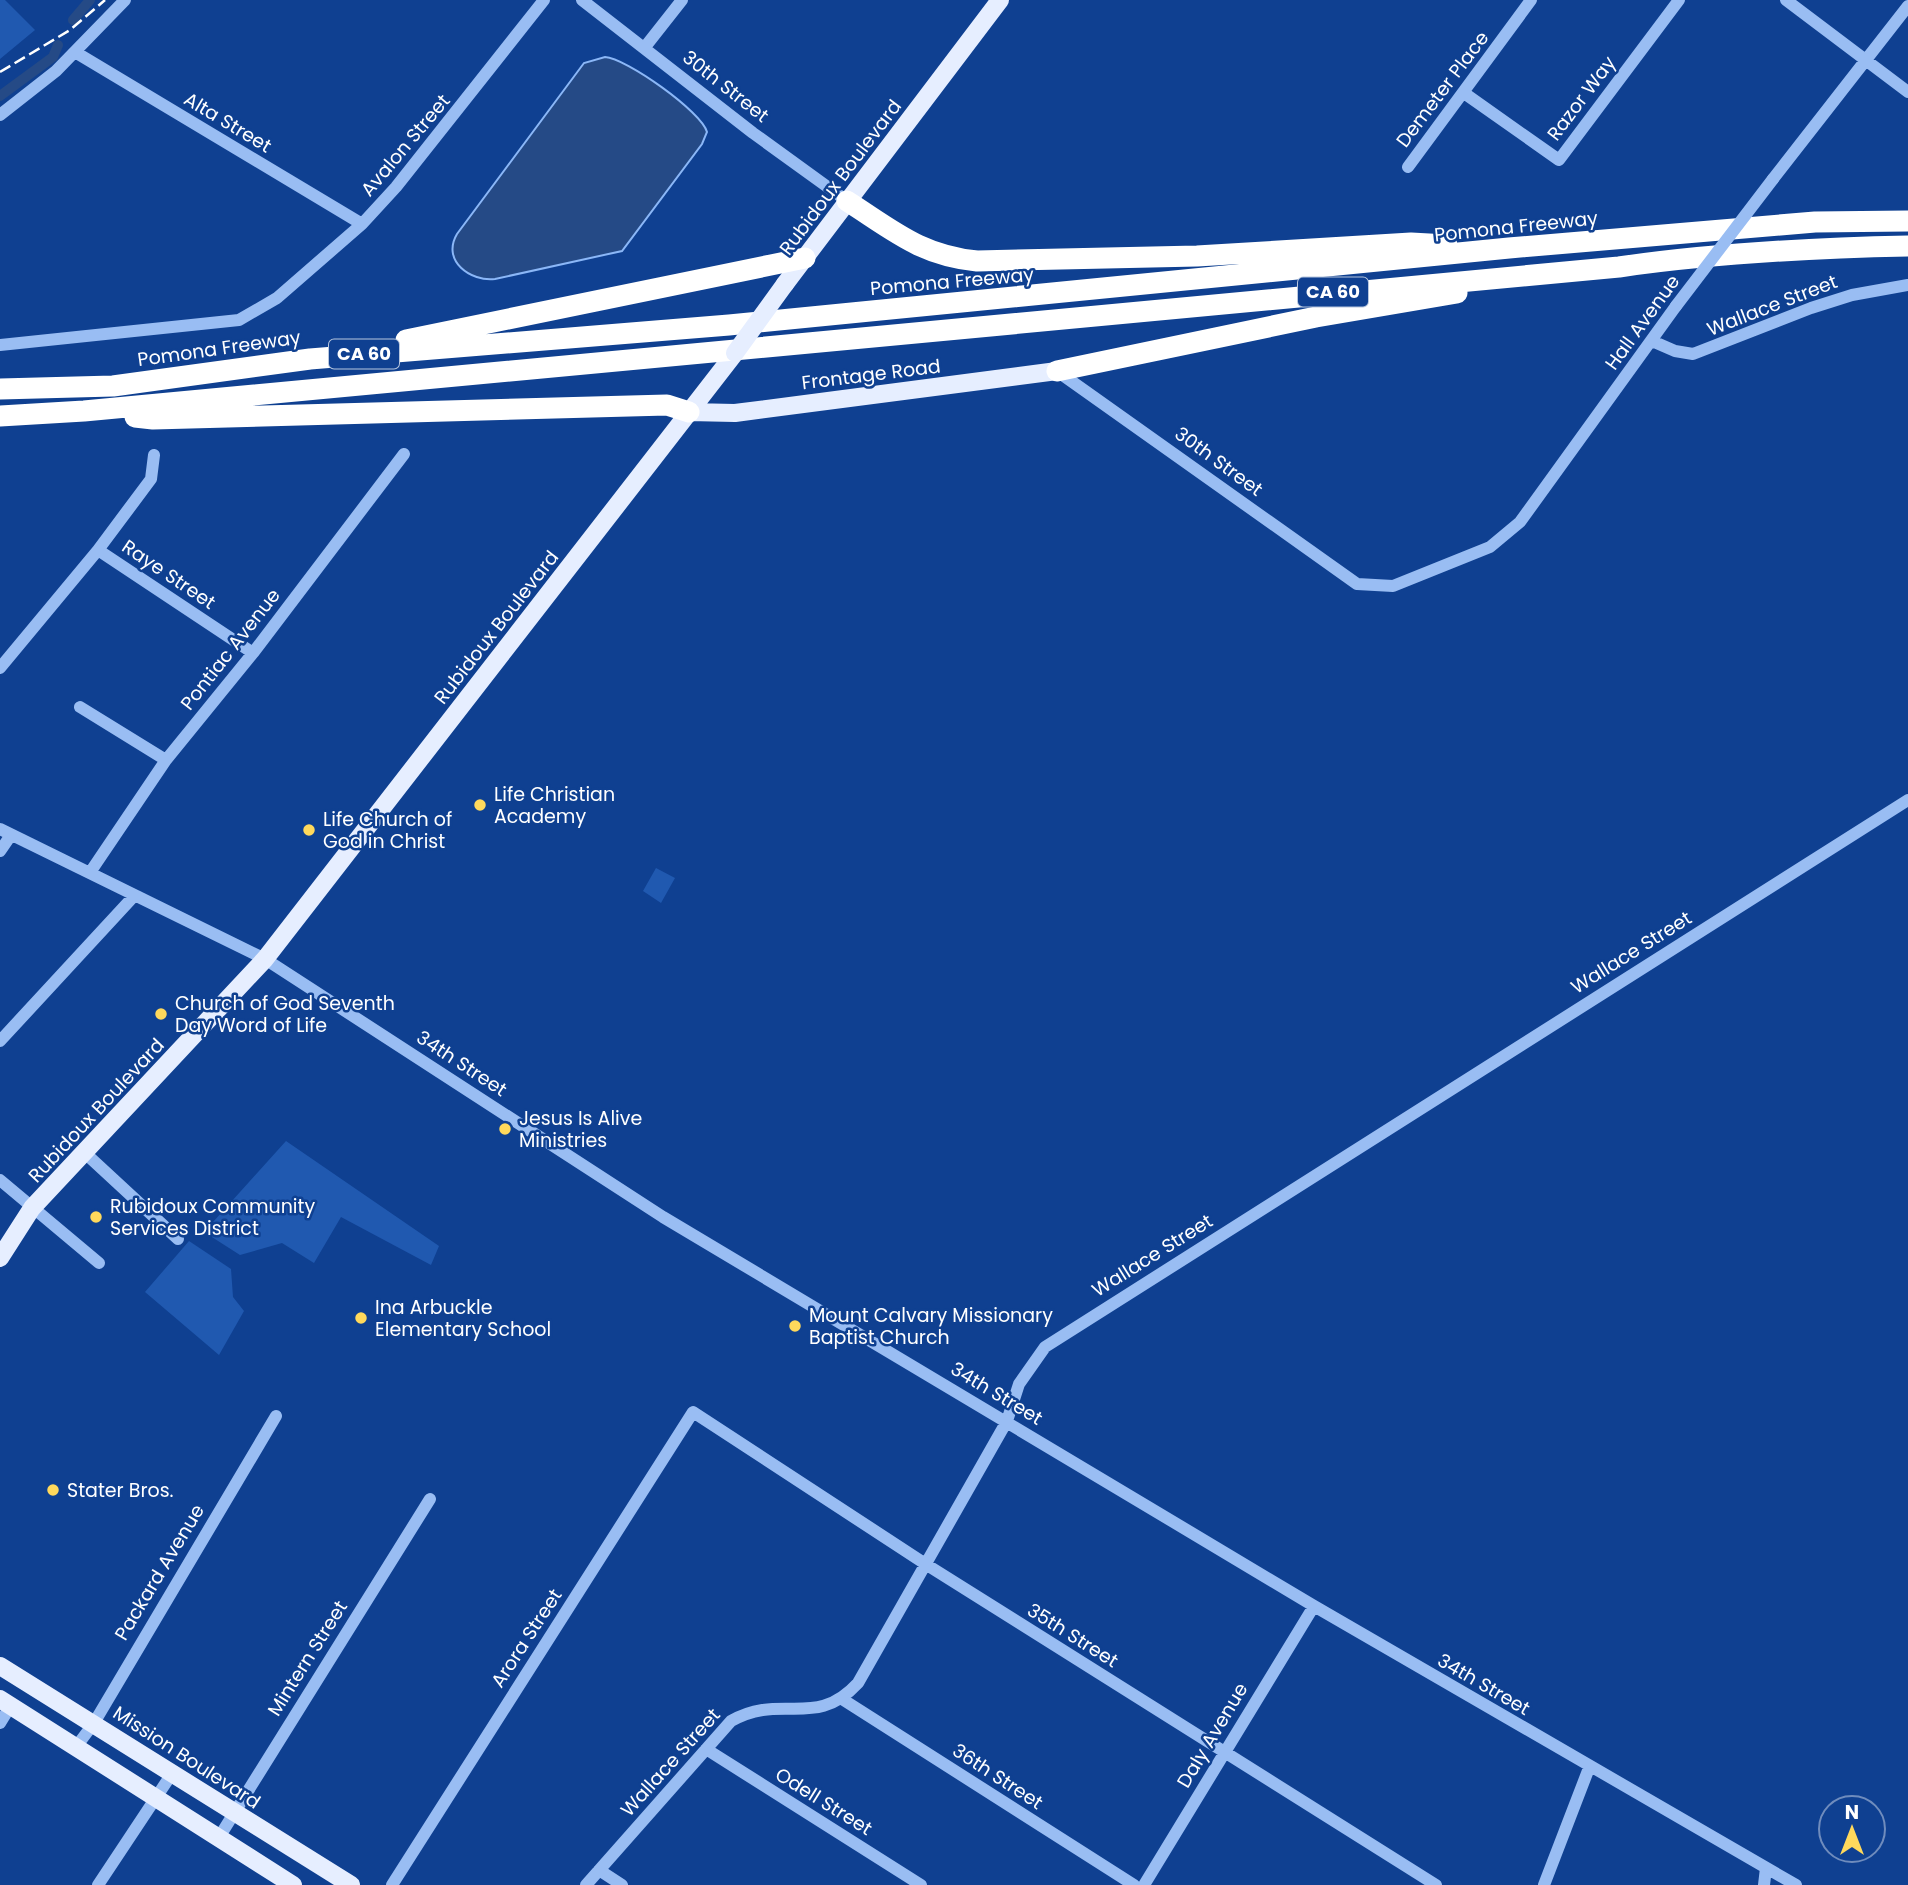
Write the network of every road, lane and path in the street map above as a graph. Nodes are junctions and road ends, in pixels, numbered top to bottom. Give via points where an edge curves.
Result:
1 (125, 0) edge
2 (544, 0) edge
3 (582, 0) edge
4 (681, 0) edge
5 (1000, 0) edge
6 (1531, 0) edge
7 (1679, 0) edge
8 (1786, 0) edge
9 (1908, 6) edge
10 (645, 47) junction
11 (75, 52) junction
12 (1867, 60) junction
13 (1908, 92) edge
14 (1464, 93) junction
15 (0, 115) edge
16 (1408, 167) dead end
17 (847, 201) junction
18 (1908, 221) edge
19 (362, 224) junction
20 (1908, 246) edge
21 (1509, 248) junction
22 (805, 258) junction
23 (1619, 267) junction
24 (1908, 285) edge
25 (1652, 341) junction
26 (0, 345) edge
27 (257, 364) junction
28 (1057, 371) junction
29 (0, 389) edge
30 (84, 411) junction
31 (690, 412) junction
32 (0, 415) edge
33 (404, 454) dead end
34 (154, 455) dead end
35 (98, 550) junction
36 (1357, 584) joint
37 (253, 653) junction
38 (0, 667) edge
39 (80, 707) dead end
40 (166, 761) junction
41 (1908, 800) edge
42 (6, 832) edge
43 (0, 851) edge
44 (91, 872) junction
45 (134, 896) junction
46 (265, 959) junction
47 (0, 1041) edge
48 (85, 1153) junction
49 (0, 1180) edge
50 (32, 1208) junction
51 (178, 1239) dead end
52 (0, 1258) edge
53 (99, 1263) dead end
54 (693, 1412) joint
55 (276, 1416) dead end
56 (1007, 1421) junction
57 (430, 1499) dead end
58 (927, 1566) junction
59 (1314, 1606) junction
60 (0, 1666) edge
61 (842, 1699) junction
62 (5, 1702) edge
63 (0, 1723) edge
64 (94, 1723) junction
65 (76, 1747) junction
66 (706, 1749) junction
67 (1224, 1753) junction
68 (1589, 1768) junction
69 (173, 1772) junction
70 (154, 1798) junction
71 (233, 1812) junction
72 (218, 1839) junction
73 (1766, 1868) junction
74 (599, 1870) junction
75 (98, 1885) edge
76 (293, 1885) edge
77 (351, 1885) edge
78 (392, 1885) edge
79 (586, 1885) edge
80 (622, 1885) edge
81 (921, 1885) edge
82 (1134, 1885) edge
83 (1144, 1885) edge
84 (1436, 1885) edge
85 (1544, 1885) edge
86 (1764, 1885) edge
87 (1796, 1885) edge

1 - 11 street
2 - 19 street, Avalon Street via 446,128
3 - 10 street, 30th Street
4 - 10 street
5 - 17 main road, Rubidoux Boulevard
6 - 14 street, Demeter Place
7 - 14 street, Razor Way via 1559,160
8 - 12 street
9 - 12 street, Hall Avenue
10 - 17 street, 30th Street
11 - 15 street
11 - 19 street, Alta Street
12 - 13 street
12 - 25 street, Hall Avenue, bridge
14 - 16 street, Demeter Place
17 - 21 highway via 919,248 947,258 977,261 1197,256 1411,243
17 - 22 main road, Rubidoux Boulevard
18 - 21 highway, Pomona Freeway / CA 60 via 1815,222
19 - 26 street, Avalon Street via 277,298 239,320
20 - 23 highway, CA 60 via 1684,257
21 - 27 highway, Pomona Freeway / CA 60 via 730,325
22 - 27 highway via 422,337
22 - 31 main road, Rubidoux Boulevard, bridge
23 - 28 highway via 1316,317
23 - 30 highway, CA 60
24 - 25 street, Wallace Street via 1811,308 1693,354
25 - 36 street, Hall Avenue via 1520,523 1490,547 1393,586
27 - 29 highway, Pomona Freeway / CA 60 via 113,386
28 - 31 main road, Frontage Road via 735,413
28 - 36 street, 30th Street
30 - 31 highway via 153,419 667,405
30 - 32 highway, CA 60
31 - 46 main road, Rubidoux Boulevard
33 - 37 street, Pontiac Avenue
34 - 35 street via 151,479
35 - 37 street, Raye Street
35 - 38 street
37 - 40 street, Pontiac Avenue
39 - 40 street
40 - 44 street, Pontiac Avenue
41 - 56 street, Wallace Street via 1066,1332 1045,1347 1019,1384
42 - 43 street
42 - 44 street, 34th Street
44 - 45 street, 34th Street
45 - 46 street, 34th Street
45 - 47 street
46 - 48 main road, Rubidoux Boulevard
46 - 56 street, 34th Street via 663,1217
48 - 50 main road, Rubidoux Boulevard
48 - 51 street
49 - 50 street
50 - 52 main road, Rubidoux Boulevard
50 - 53 street
54 - 58 street, 35th Street
54 - 78 street, Arora Street
55 - 64 street, Packard Avenue
56 - 58 street, Wallace Street
56 - 59 street, 34th Street
57 - 71 street, Mintern Street
58 - 61 street, Wallace Street via 858,1683
58 - 67 street, 35th Street
59 - 67 street, Daly Avenue
59 - 68 street, 34th Street
60 - 64 main road, Mission Boulevard
61 - 66 street, Wallace Street via 812,1709 765,1707 743,1714
61 - 82 street, 36th Street
62 - 63 street
62 - 65 main road
64 - 65 street, Packard Avenue
64 - 69 main road, Mission Boulevard
65 - 70 main road
66 - 74 street, Wallace Street
66 - 81 street, Odell Street
67 - 83 street, Daly Avenue
67 - 84 street, 35th Street
68 - 73 street, 34th Street
68 - 85 street
69 - 70 street
69 - 71 main road, Mission Boulevard
70 - 72 main road
70 - 75 street
71 - 72 street, Mintern Street
71 - 77 main road, Mission Boulevard
72 - 76 main road
73 - 86 street
73 - 87 street, 34th Street
74 - 79 street, Wallace Street
74 - 80 street

